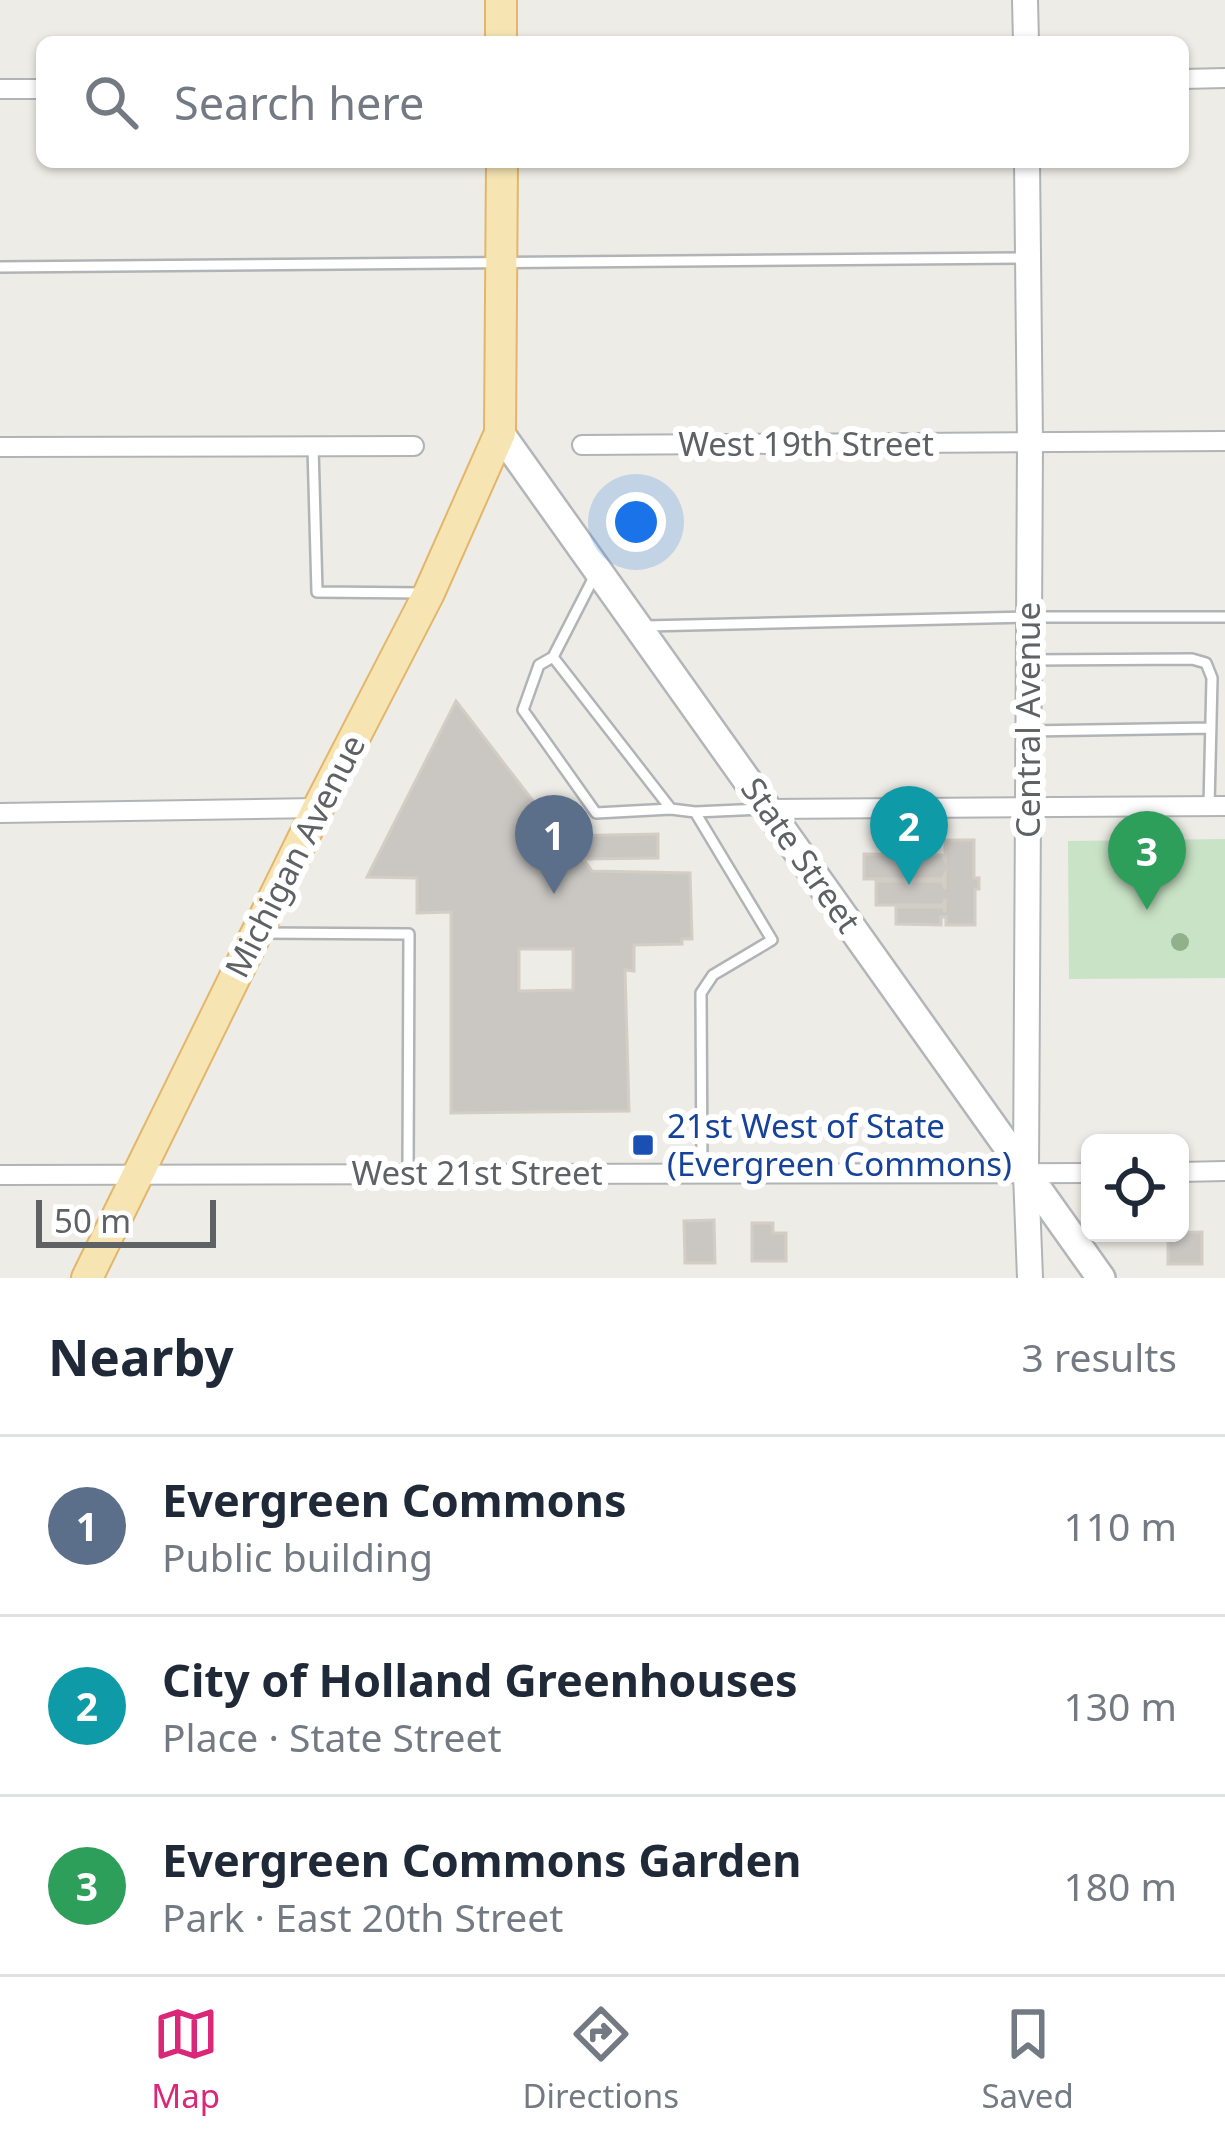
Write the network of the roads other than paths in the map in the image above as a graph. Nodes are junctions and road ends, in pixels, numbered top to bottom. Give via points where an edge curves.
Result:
1 (501, 0) edge
2 (1025, 0) edge
3 (501, 36) edge
4 (1026, 36) edge
5 (1225, 78) edge
6 (1189, 79) edge
7 (0, 89) edge
8 (36, 89) edge
9 (502, 168) edge
10 (1028, 168) edge
11 (1029, 258) junction
12 (503, 262) junction
13 (0, 267) edge
14 (500, 433) junction
15 (1225, 441) edge
16 (1030, 443) junction
17 (582, 445) dead end
18 (414, 446) dead end
19 (0, 447) edge
20 (314, 447) junction
21 (598, 569) junction
22 (429, 593) junction
23 (1029, 617) junction
24 (1225, 617) edge
25 (641, 626) junction
26 (553, 657) junction
27 (1029, 660) junction
28 (1211, 728) junction
29 (1029, 731) junction
30 (1217, 806) edge
31 (1028, 807) junction
32 (318, 808) junction
33 (671, 809) junction
34 (768, 809) junction
35 (695, 812) junction
36 (0, 813) edge
37 (256, 933) junction
38 (1225, 1171) edge
39 (138, 1172) junction
40 (1081, 1172) edge
41 (1189, 1172) edge
42 (408, 1173) junction
43 (702, 1173) junction
44 (1026, 1173) junction
45 (0, 1175) edge
46 (86, 1278) edge
47 (1030, 1278) edge
48 (1101, 1278) edge

1 - 3 main road
2 - 4 street
5 - 6 street
7 - 8 street
9 - 12 main road
10 - 11 street, Central Avenue
11 - 12 lane
11 - 16 street, Central Avenue
12 - 13 lane
12 - 14 main road
14 - 21 main road, State Street
14 - 22 main road, Michigan Avenue
15 - 16 street, West 19th Street
16 - 17 street, West 19th Street
16 - 23 street, Central Avenue
18 - 20 street
19 - 20 street
20 - 22 lane via 317,592
21 - 25 main road, State Street
21 - 26 lane
22 - 32 main road, Michigan Avenue
23 - 24 lane
23 - 25 lane
23 - 27 street, Central Avenue
25 - 34 main road, State Street
26 - 33 lane
26 - 33 lane via 539,665 523,710 596,813
27 - 28 lane via 1206,663
27 - 29 street, Central Avenue
28 - 29 lane
28 - 30 lane
29 - 31 street, Central Avenue
30 - 31 street
31 - 34 street
31 - 44 street, Central Avenue
32 - 36 street
32 - 37 main road, Michigan Avenue
33 - 35 lane
34 - 35 lane
34 - 44 main road, State Street
35 - 43 lane via 772,940 713,975 701,993
37 - 39 main road, Michigan Avenue
37 - 42 lane via 410,934
38 - 41 street
39 - 42 street, West 21st Street
39 - 45 street, West 21st Street
39 - 46 main road, Michigan Avenue
40 - 44 street, West 21st Street
42 - 43 street, West 21st Street
43 - 44 street, West 21st Street
44 - 47 street, Central Avenue
44 - 48 main road, State Street

